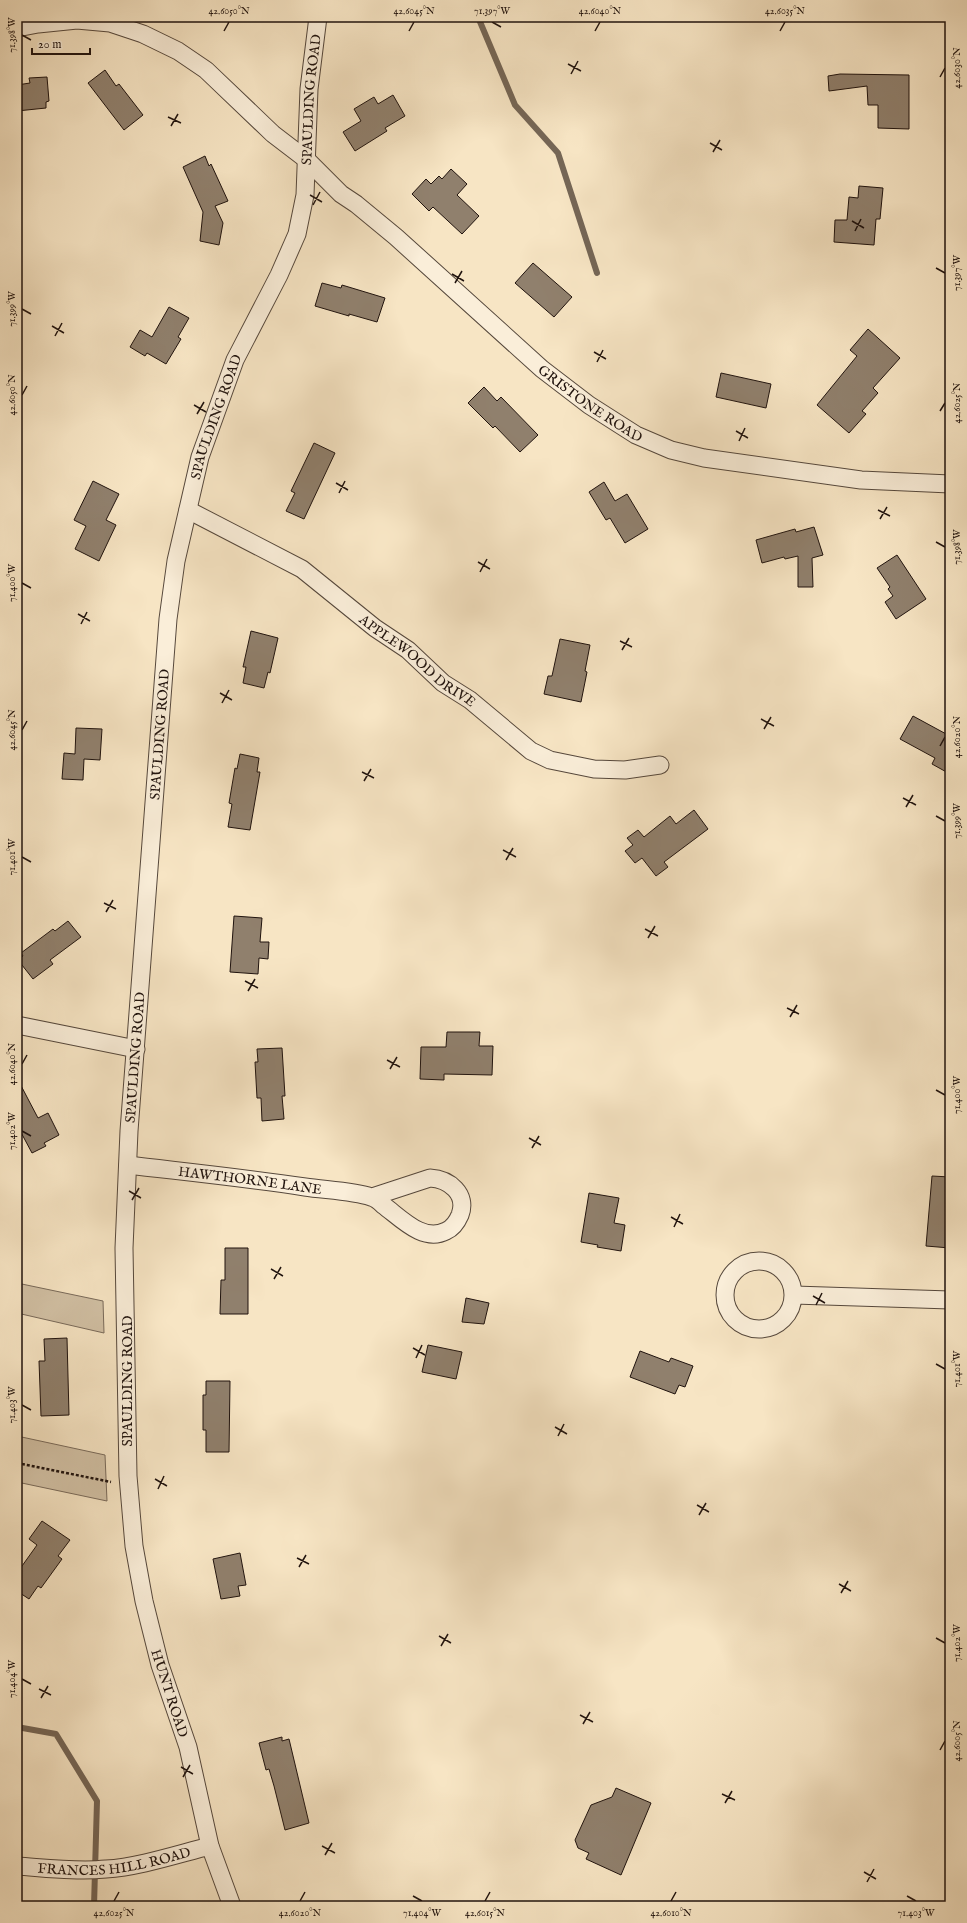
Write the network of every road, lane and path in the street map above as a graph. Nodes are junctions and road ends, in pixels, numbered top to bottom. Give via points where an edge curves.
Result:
1 (318, 17) edge
2 (17, 28) edge
3 (307, 160) junction
4 (950, 484) edge
5 (188, 510) junction
6 (660, 765) dead end
7 (17, 1025) edge
8 (136, 1049) junction
9 (128, 1165) junction
10 (372, 1197) junction
11 (794, 1295) junction
12 (950, 1300) edge
13 (17, 1463) edge
14 (128, 1481) junction
15 (210, 1846) junction
16 (17, 1866) edge
17 (232, 1906) edge

1 - 3 street, SPAULDING ROAD via 309,88
2 - 3 street, GRISTONE ROAD via 77,20 110,23 143,34 178,51 206,70 273,134
3 - 4 street, GRISTONE ROAD via 341,194 396,237 542,369 588,405 636,435 671,450 704,458 861,480
3 - 5 street, SPAULDING ROAD via 305,195 297,234 280,275 235,360 200,457
5 - 6 street, APPLEWOOD DRIVE via 302,569 369,624 408,650 443,683 470,700 531,751 550,760 594,769 625,770
5 - 8 street, SPAULDING ROAD via 176,561 168,620
7 - 8 street
8 - 9 street, SPAULDING ROAD
9 - 10 street, HAWTHORNE LANE via 244,1178
9 - 14 street, SPAULDING ROAD via 124,1248
10 - 10 street, HAWTHORNE LANE via 414,1228 432,1235 441,1234 456,1223 462,1205 455,1188 439,1178 425,1179
11 - 11 street via 792,1284 786,1274 778,1266 767,1261 750,1262 735,1271 728,1280 725,1291 730,1313 747,1327 758,1329 779,1324 787,1316
11 - 12 street
13 - 14 path
14 - 15 street, HUNT ROAD via 134,1546 144,1601 160,1666 188,1747
15 - 16 street, FRANCES HILL ROAD via 106,1869
15 - 17 street, HUNT ROAD

